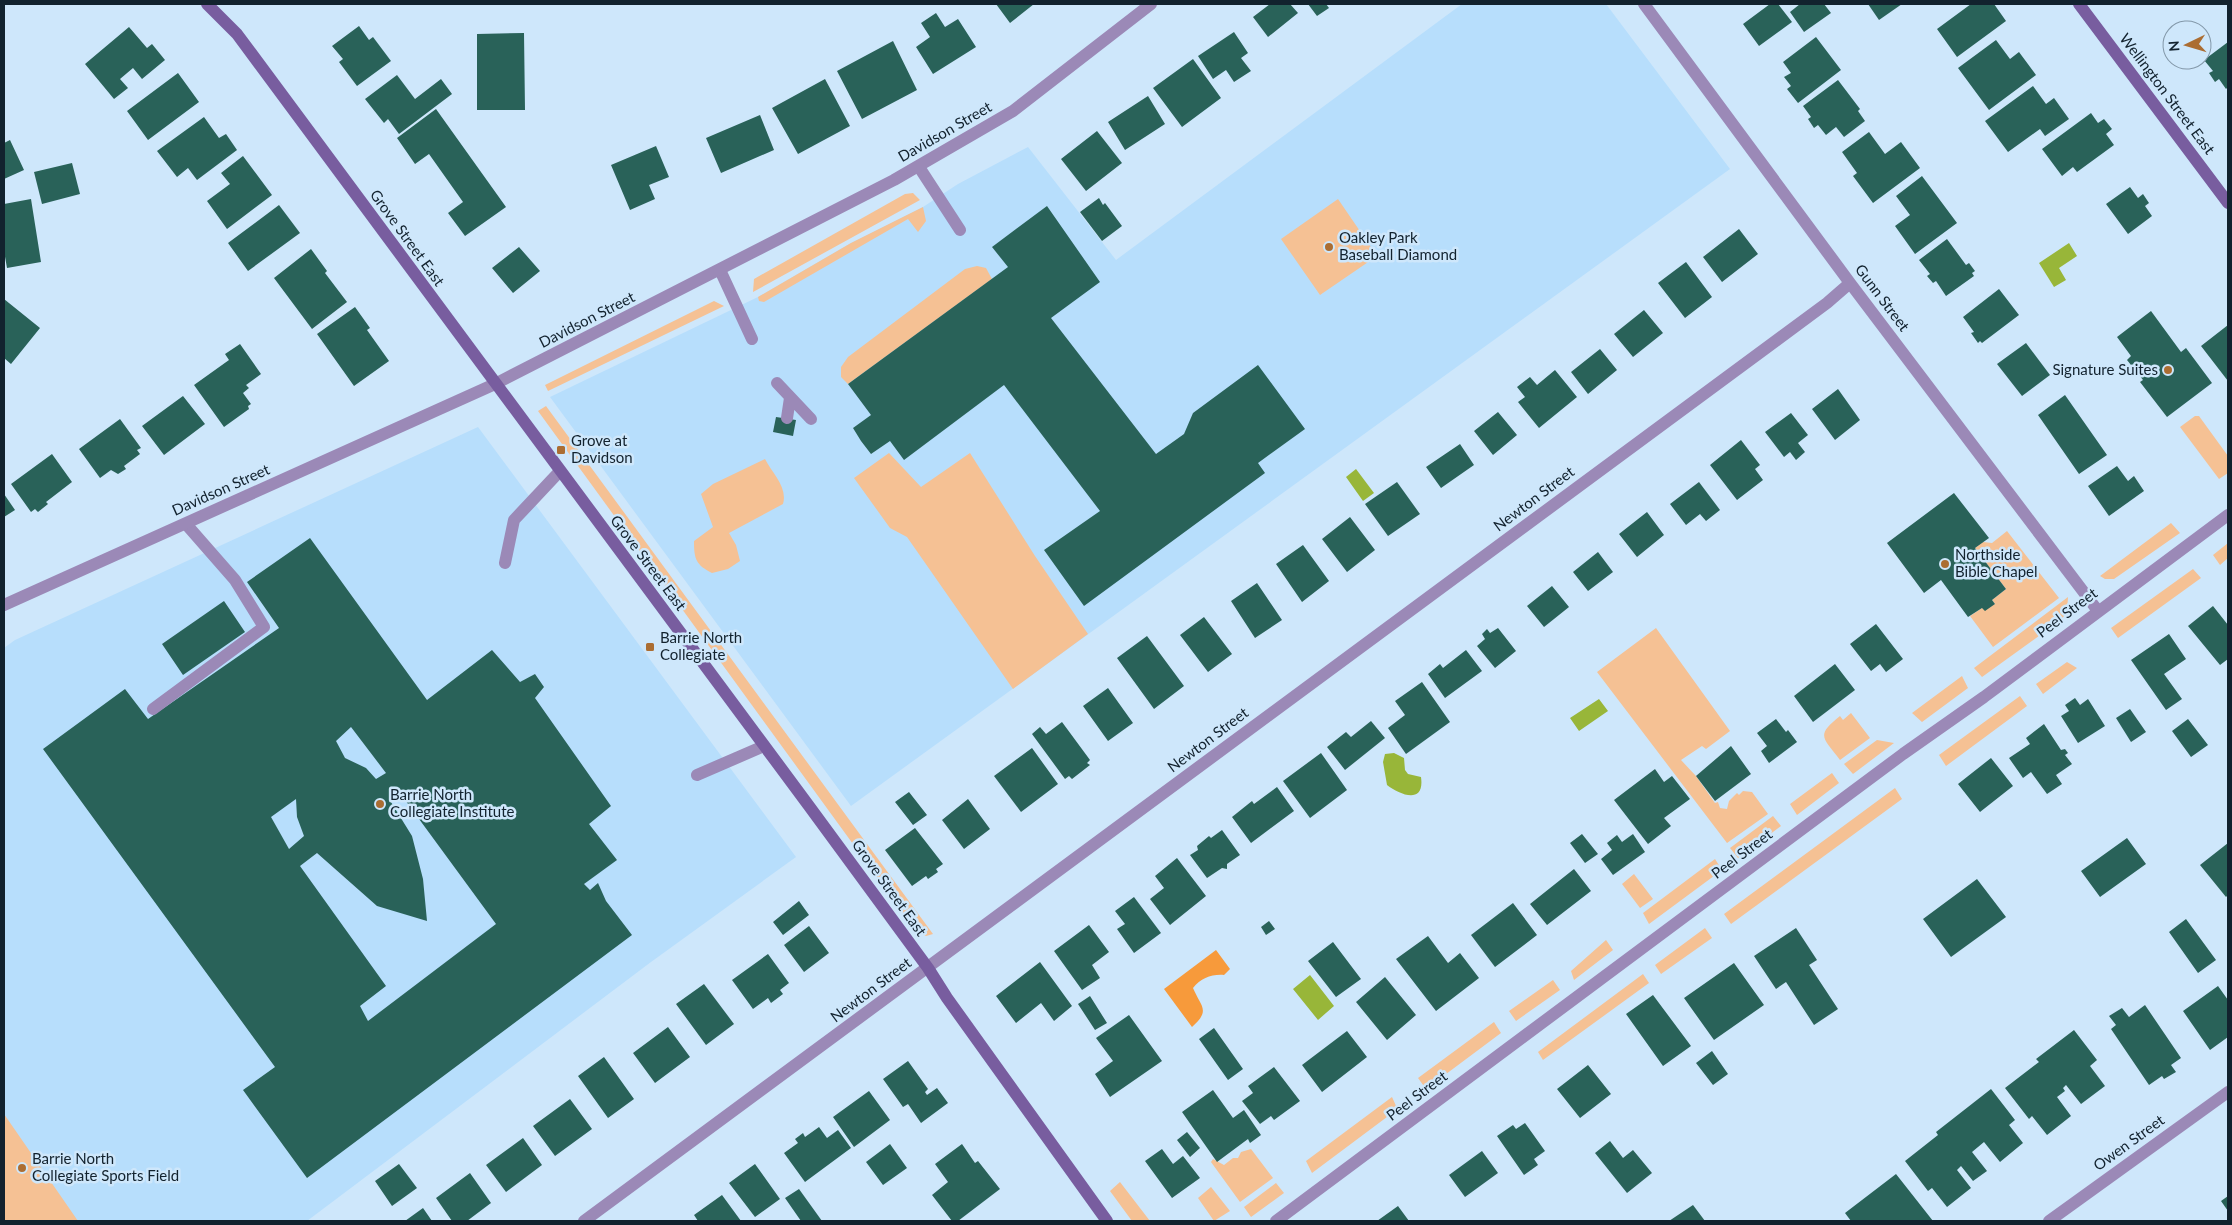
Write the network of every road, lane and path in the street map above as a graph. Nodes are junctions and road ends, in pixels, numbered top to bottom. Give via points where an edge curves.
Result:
1 (207, 4) edge
2 (1151, 4) edge
3 (1644, 4) edge
4 (2079, 4) edge
5 (919, 167) junction
6 (2228, 203) edge
7 (960, 230) dead end
8 (720, 270) junction
9 (1850, 283) junction
10 (752, 339) dead end
11 (777, 383) dead end
12 (495, 384) junction
13 (790, 398) junction
14 (787, 418) dead end
15 (811, 419) dead end
16 (560, 471) junction
17 (2228, 515) edge
18 (186, 524) junction
19 (504, 563) dead end
20 (4, 605) edge
21 (2098, 611) junction
22 (153, 709) dead end
23 (764, 746) junction
24 (697, 775) dead end
25 (928, 968) junction
26 (2228, 1092) edge
27 (584, 1221) edge
28 (1107, 1221) edge
29 (1276, 1221) edge
30 (2050, 1221) edge

1 - 12 street, Grove Street East via 237,34
2 - 5 street, Davidson Street via 1013,111
3 - 9 street, Gunn Street
4 - 6 street, Wellington Street East
5 - 7 street
5 - 8 street, Davidson Street
8 - 10 street
8 - 12 street, Davidson Street
9 - 21 street, Gunn Street
9 - 25 street, Newton Street
11 - 13 street
12 - 16 street, Grove Street East
12 - 18 street, Davidson Street
13 - 14 street
13 - 15 street
16 - 19 street via 514,520
16 - 23 street, Grove Street East
17 - 21 street, Peel Street
18 - 20 street, Davidson Street
18 - 22 street via 235,580 264,627
21 - 29 street, Peel Street
23 - 24 street
23 - 25 street, Grove Street East
25 - 27 street, Newton Street
25 - 28 street, Grove Street East
26 - 30 street, Owen Street

